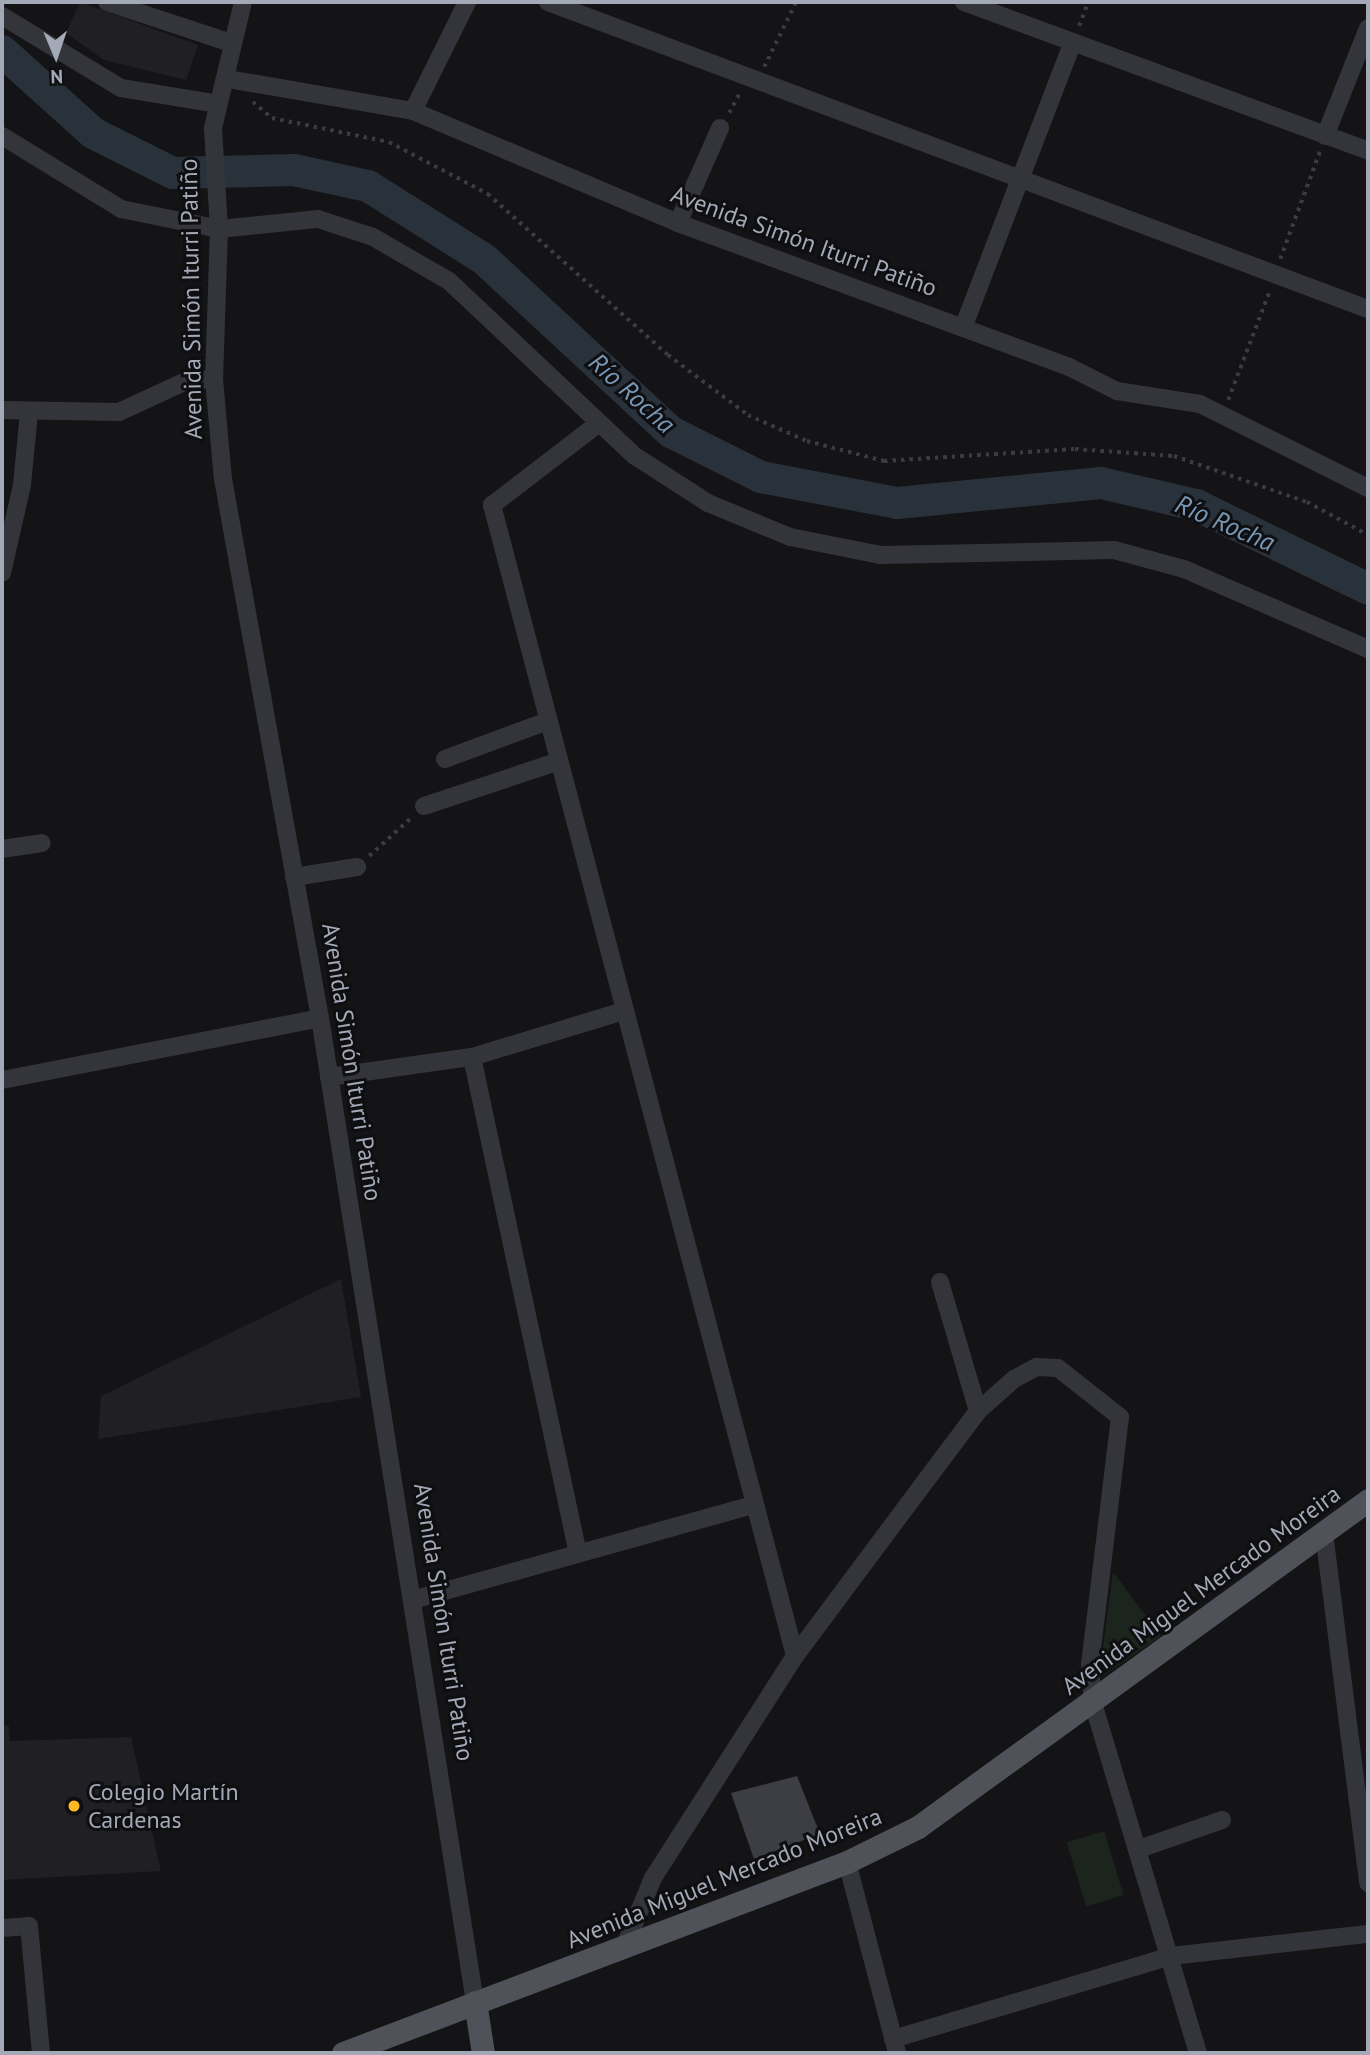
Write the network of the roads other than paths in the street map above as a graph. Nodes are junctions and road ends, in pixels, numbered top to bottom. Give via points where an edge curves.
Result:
1 (107, 2) edge
2 (243, 2) edge
3 (467, 2) edge
4 (548, 2) edge
5 (964, 2) edge
6 (2, 16) edge
7 (1368, 28) edge
8 (231, 43) junction
9 (1072, 44) junction
10 (228, 79) junction
11 (219, 104) junction
12 (413, 111) junction
13 (720, 128) road end
14 (2, 136) edge
15 (1325, 136) junction
16 (1368, 151) edge
17 (1024, 182) junction
18 (678, 223) junction
19 (219, 229) junction
20 (1368, 309) edge
21 (963, 328) junction
22 (214, 379) junction
23 (2, 410) edge
24 (29, 412) junction
25 (599, 423) junction
26 (1368, 488) edge
27 (2, 573) edge
28 (1368, 649) edge
29 (545, 722) junction
30 (445, 759) dead end
31 (556, 762) junction
32 (424, 806) road end
33 (42, 843) dead end
34 (2, 849) edge
35 (357, 867) road end
36 (294, 877) junction
37 (624, 1011) junction
38 (320, 1018) junction
39 (472, 1057) junction
40 (329, 1077) junction
41 (2, 1080) edge
42 (940, 1282) dead end
43 (978, 1411) junction
44 (1368, 1500) edge
45 (753, 1505) junction
46 (1324, 1533) junction
47 (578, 1554) junction
48 (416, 1599) junction
49 (795, 1656) junction
50 (1093, 1703) junction
51 (1222, 1820) dead end
52 (1139, 1849) junction
53 (847, 1861) junction
54 (1368, 1883) edge
55 (2, 1928) edge
56 (1368, 1934) edge
57 (624, 1948) junction
58 (1171, 1956) junction
59 (475, 2001) junction
60 (895, 2046) edge
61 (41, 2053) edge
62 (343, 2053) edge
63 (484, 2053) edge
64 (1198, 2053) edge

1 - 8 street
2 - 8 street, Avenida Simón Iturri Patiño
3 - 12 street
4 - 17 street
5 - 9 street
6 - 11 street via 121,88
7 - 15 street
8 - 10 street, Avenida Simón Iturri Patiño
9 - 15 street
9 - 17 street
10 - 11 street, Avenida Simón Iturri Patiño
10 - 12 street, Avenida Simón Iturri Patiño
11 - 19 street, Avenida Simón Iturri Patiño via 213,128
12 - 18 street, Avenida Simón Iturri Patiño
13 - 18 street
14 - 19 street via 121,209
15 - 16 street
17 - 20 street
17 - 21 street
18 - 21 street, Avenida Simón Iturri Patiño
19 - 22 street, Avenida Simón Iturri Patiño
19 - 25 street via 318,219 373,237 449,281
21 - 26 street, Avenida Simón Iturri Patiño via 1117,391 1167,395 1221,415
22 - 24 street via 186,380 119,412
22 - 36 street, Avenida Simón Iturri Patiño via 223,479
23 - 24 street
24 - 27 street via 22,485
25 - 28 street via 635,456 708,503 831,550 881,555 1114,550 1184,569
25 - 29 street via 492,505
29 - 30 street
29 - 31 street
31 - 32 street
31 - 37 street
33 - 34 street
35 - 36 street
36 - 38 street, Avenida Simón Iturri Patiño
37 - 39 street
37 - 45 street
38 - 40 street, Avenida Simón Iturri Patiño
38 - 41 street
39 - 40 street
39 - 47 street
40 - 48 street, Avenida Simón Iturri Patiño
42 - 43 street
43 - 49 street
43 - 50 street via 1014,1379 1037,1367 1058,1368 1120,1417 1090,1664
44 - 46 main road, Avenida Miguel Mercado Moreira
45 - 47 street
45 - 49 street
46 - 50 main road, Avenida Miguel Mercado Moreira
46 - 54 street
47 - 48 street
48 - 59 street, Avenida Simón Iturri Patiño
49 - 57 street via 653,1878
50 - 52 street
50 - 53 main road, Avenida Miguel Mercado Moreira via 918,1827
51 - 52 street
52 - 58 street
53 - 57 main road, Avenida Miguel Mercado Moreira
53 - 60 street
55 - 61 street via 29,1926
56 - 58 street
57 - 59 main road, Avenida Miguel Mercado Moreira
58 - 60 street
58 - 64 street
59 - 62 main road, Avenida Miguel Mercado Moreira
59 - 63 main road, Avenida Simón Iturri Patiño

